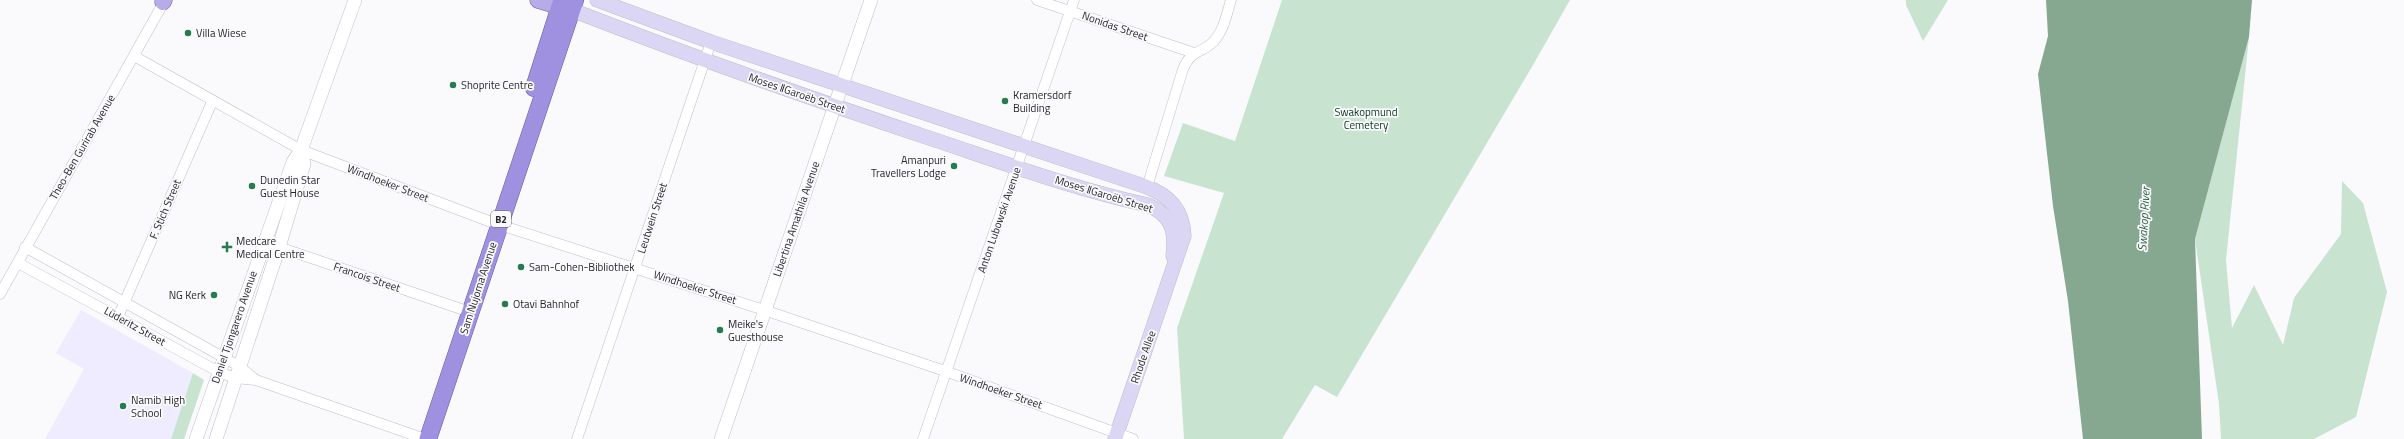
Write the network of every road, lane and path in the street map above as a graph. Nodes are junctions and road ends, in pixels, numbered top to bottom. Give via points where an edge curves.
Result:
1 (355, 0) edge
2 (538, 0) edge
3 (597, 0) edge
4 (871, 0) edge
5 (1037, 0) edge
6 (1074, 0) edge
7 (1231, 0) edge
8 (164, 1) edge
9 (567, 4) edge
10 (1070, 11) junction
11 (711, 42) junction
12 (1194, 53) junction
13 (134, 56) junction
14 (704, 61) junction
15 (842, 86) junction
16 (212, 102) junction
17 (835, 106) junction
18 (1024, 147) junction
19 (301, 150) junction
20 (1017, 167) junction
21 (1147, 187) junction
22 (495, 223) junction
23 (264, 242) junction
24 (25, 247) junction
25 (279, 247) junction
26 (18, 263) junction
27 (635, 268) junction
28 (1171, 274) junction
29 (0, 294) edge
30 (125, 302) junction
31 (764, 310) junction
32 (466, 311) junction
33 (118, 317) junction
34 (223, 359) junction
35 (239, 366) junction
36 (946, 371) junction
37 (218, 372) junction
38 (235, 378) junction
39 (256, 380) junction
40 (1116, 436) edge
41 (422, 438) edge
42 (196, 439) edge
43 (216, 439) edge
44 (577, 439) edge
45 (721, 439) edge
46 (923, 439) edge
47 (1133, 439) edge

1 - 19 street, Daniel Tjongarero Avenue
2 - 9 main road, Moses ǁGaroëb Street
3 - 11 main road, Moses ǁGaroëb Street
4 - 15 street, Libertina Amathila Avenue
5 - 10 street, Nonidas Street
6 - 10 street, Anton Lubowski Avenue
7 - 12 street via 1222,28 1214,41
8 - 13 street, Theo-Ben Gurirab Avenue
9 - 14 main road, Moses ǁGaroëb Street
9 - 22 highway, Sam Nujoma Avenue / B2
10 - 12 street, Nonidas Street
10 - 18 street, Anton Lubowski Avenue
11 - 14 street, Leutwein Street
11 - 15 main road, Moses ǁGaroëb Street
12 - 21 street via 1183,69
13 - 16 street, Windhoeker Street
13 - 24 street, Theo-Ben Gurirab Avenue
14 - 17 main road, Moses ǁGaroëb Street
14 - 27 street, Leutwein Street
15 - 17 street, Libertina Amathila Avenue
15 - 18 main road, Moses ǁGaroëb Street
16 - 19 street, Windhoeker Street
16 - 30 street, F. Stich Street
17 - 20 main road, Moses ǁGaroëb Street
17 - 31 street, Libertina Amathila Avenue
18 - 20 street, Anton Lubowski Avenue
18 - 21 main road, Moses ǁGaroëb Street
19 - 22 street, Windhoeker Street
19 - 23 street, Daniel Tjongarero Avenue via 292,162
19 - 25 street, Daniel Tjongarero Avenue via 304,164
20 - 28 main road, Moses ǁGaroëb Street via 1159,211 1169,220 1173,232
20 - 36 street, Anton Lubowski Avenue
21 - 28 main road, Moses ǁGaroëb Street via 1156,190 1173,203 1182,217 1184,236
22 - 27 street, Windhoeker Street
22 - 32 highway, Sam Nujoma Avenue / B2
23 - 25 street, Francois Street
23 - 34 street, Daniel Tjongarero Avenue
24 - 26 street, Theo-Ben Gurirab Avenue
24 - 30 street, Lüderitz Street
25 - 32 street, Francois Street
25 - 35 street, Daniel Tjongarero Avenue
26 - 29 street, Theo-Ben Gurirab Avenue
26 - 33 street, Lüderitz Street
27 - 31 street, Windhoeker Street
27 - 44 street, Leutwein Street
28 - 40 main road, Rhode Allee
30 - 33 street, F. Stich Street
30 - 34 street, Lüderitz Street
31 - 36 street, Windhoeker Street
31 - 45 street, Libertina Amathila Avenue
32 - 41 highway, Sam Nujoma Avenue / B2
33 - 37 street, Lüderitz Street
34 - 35 street, Lüderitz Street
34 - 37 street, Daniel Tjongarero Avenue
35 - 38 street, Daniel Tjongarero Avenue
35 - 39 street, Lüderitz Street
36 - 40 street, Windhoeker Street
36 - 46 street, Anton Lubowski Avenue
37 - 38 street, Lüderitz Street
37 - 42 street, Daniel Tjongarero Avenue
38 - 39 street, Lüderitz Street
38 - 43 street, Daniel Tjongarero Avenue
39 - 41 street, Lüderitz Street
40 - 47 street, Windhoeker Street

